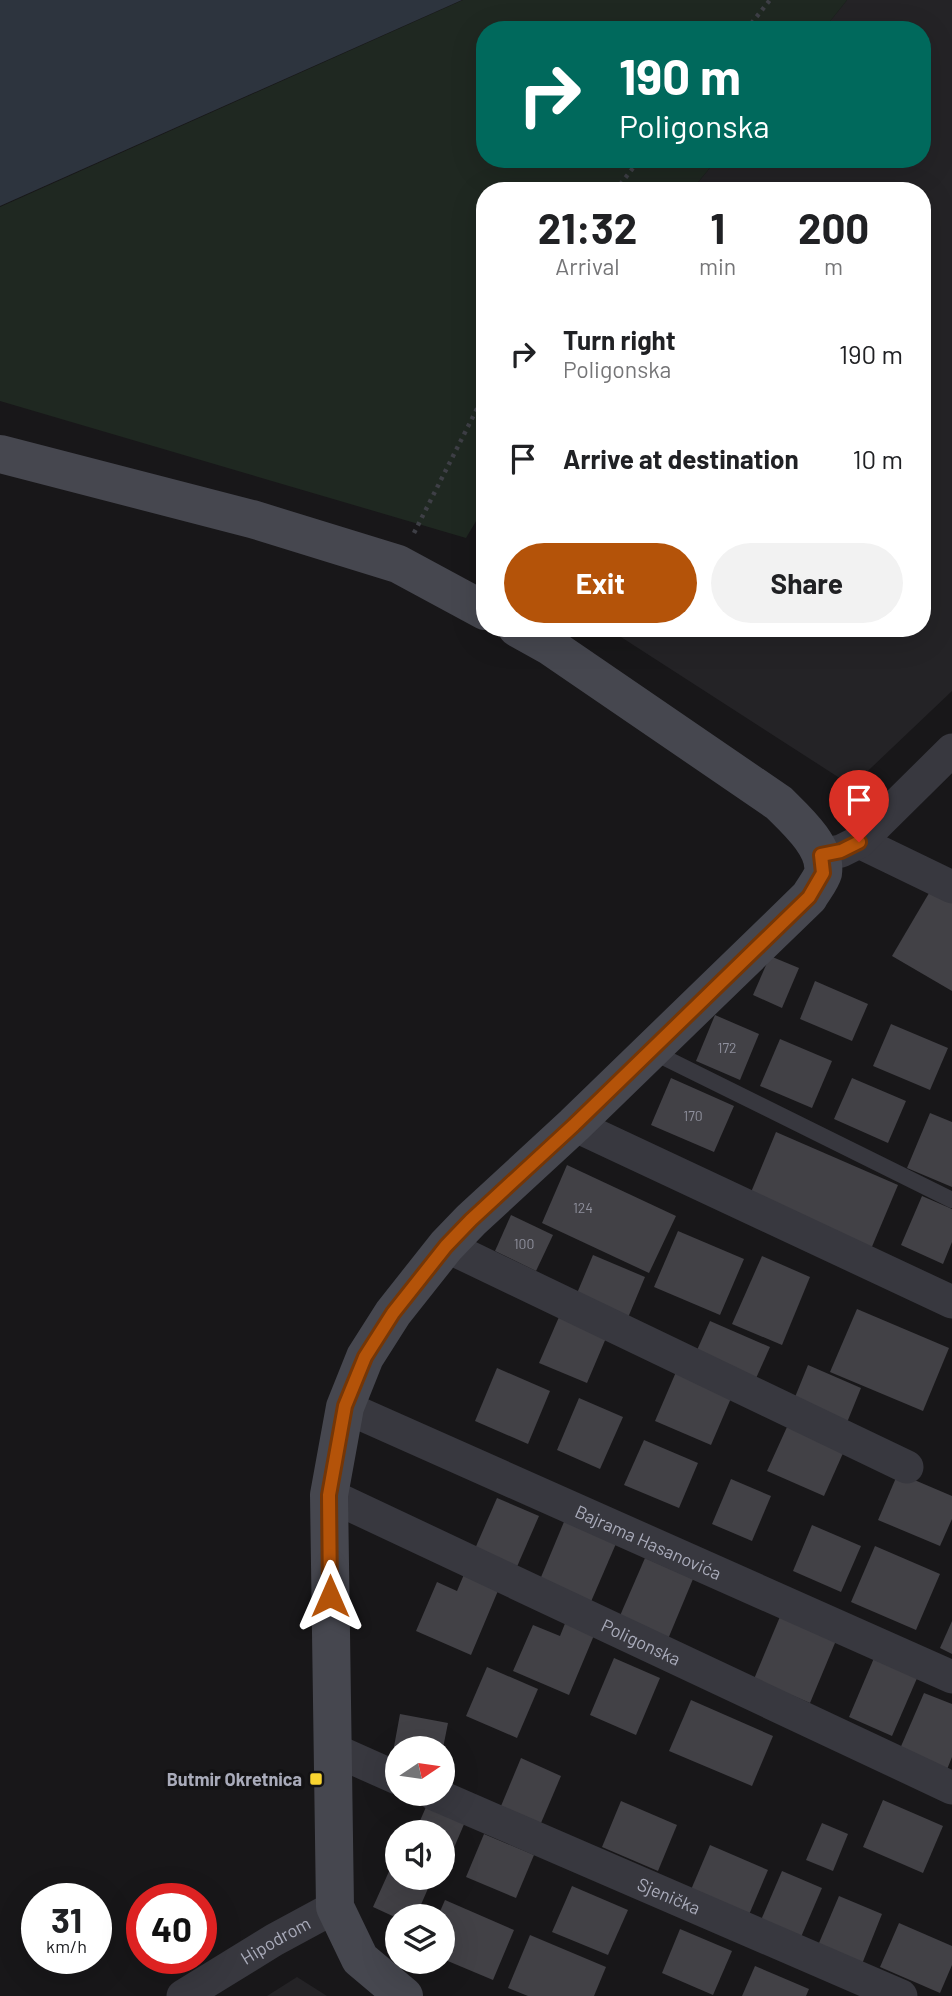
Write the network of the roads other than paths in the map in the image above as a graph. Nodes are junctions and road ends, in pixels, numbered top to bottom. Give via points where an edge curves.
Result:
1 (0, 454) edge
2 (476, 606) edge
3 (533, 637) edge
4 (952, 750) edge
5 (859, 842) junction
6 (821, 855) junction
7 (952, 887) edge
8 (651, 1051) junction
9 (574, 1125) junction
10 (952, 1200) edge
11 (446, 1246) junction
12 (952, 1302) edge
13 (345, 1406) junction
14 (908, 1467) dead end
15 (329, 1495) junction
16 (952, 1677) edge
17 (332, 1749) junction
18 (385, 1773) edge
19 (952, 1788) edge
20 (455, 1803) edge
21 (335, 1907) junction
22 (183, 1996) edge
23 (404, 1996) edge
24 (901, 1996) edge

1 - 2 street via 252,519 398,564
3 - 6 street via 779,803 804,827
4 - 5 street
5 - 6 street
5 - 7 street
6 - 8 street via 823,873 809,897
8 - 9 street
8 - 10 lane
9 - 11 street
9 - 12 street
11 - 13 street via 365,1357
11 - 14 street
13 - 15 street
13 - 16 street, Bajrama Hasanovića
15 - 17 street
15 - 19 street, Poligonska
17 - 18 street
17 - 21 street
20 - 24 street, Sjenička
21 - 22 street, Hipodrom
21 - 23 street via 360,1959

